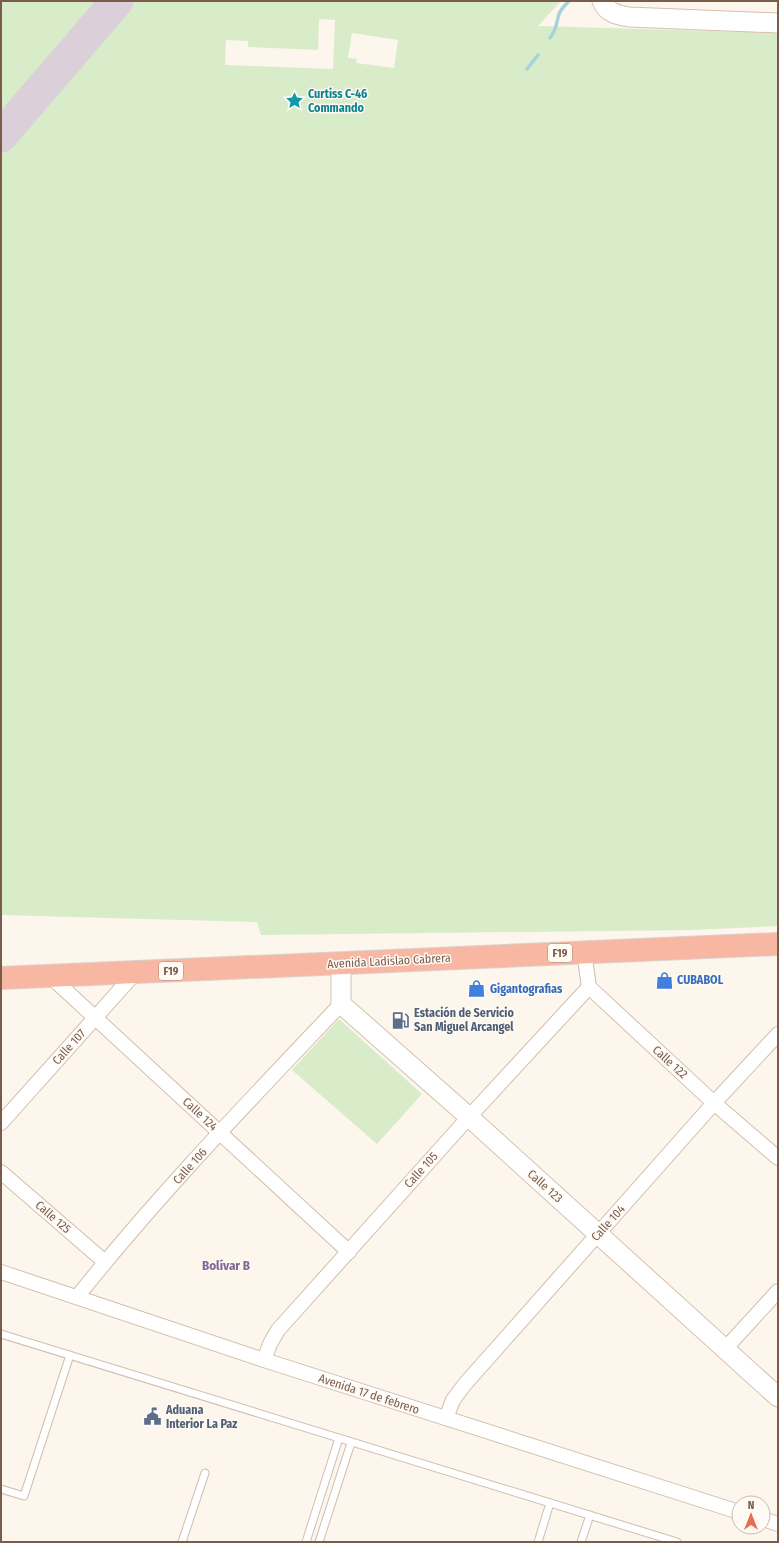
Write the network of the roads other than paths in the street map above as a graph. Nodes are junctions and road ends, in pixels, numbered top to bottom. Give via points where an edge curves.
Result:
1 (602, 1) edge
2 (778, 23) edge
3 (778, 944) edge
4 (584, 952) junction
5 (341, 963) junction
6 (136, 972) junction
7 (50, 976) junction
8 (1, 978) edge
9 (589, 987) junction
10 (341, 1004) junction
11 (95, 1018) junction
12 (778, 1034) edge
13 (714, 1103) junction
14 (469, 1117) junction
15 (1, 1123) edge
16 (220, 1132) junction
17 (778, 1158) edge
18 (1, 1172) edge
19 (598, 1233) junction
20 (349, 1252) junction
21 (105, 1262) junction
22 (1, 1272) edge
23 (778, 1291) edge
24 (77, 1297) junction
25 (1, 1334) edge
26 (725, 1349) junction
27 (70, 1355) junction
28 (264, 1360) junction
29 (778, 1397) edge
30 (446, 1418) junction
31 (339, 1438) junction
32 (351, 1443) junction
33 (205, 1473) dead end
34 (1, 1489) edge
35 (550, 1503) junction
36 (731, 1509) edge
37 (590, 1515) junction
38 (182, 1542) edge
39 (306, 1542) edge
40 (319, 1542) edge
41 (538, 1542) edge
42 (581, 1542) edge
43 (678, 1542) edge

1 - 2 street via 607,10 629,17
3 - 4 highway, Avenida Ladislao Cabrera / F19
4 - 5 highway, Avenida Ladislao Cabrera / F19
4 - 9 street
5 - 6 highway, Avenida Ladislao Cabrera / F19
5 - 10 street
6 - 7 highway, Avenida Ladislao Cabrera / F19
6 - 11 street, Calle 107
7 - 8 highway, Avenida Ladislao Cabrera / F19
7 - 11 street, Calle 124
9 - 13 street, Calle 122
9 - 14 street, Calle 105
10 - 14 street, Calle 123
10 - 16 street, Calle 106
11 - 15 street, Calle 107
11 - 16 street, Calle 124
12 - 13 street, Calle 104
13 - 17 street, Calle 122
13 - 19 street, Calle 104
14 - 19 street, Calle 123
14 - 20 street, Calle 105
16 - 20 street, Calle 124
16 - 21 street, Calle 106
18 - 21 street, Calle 125
19 - 26 street, Calle 123
19 - 30 street, Calle 104 via 466,1384 453,1400
20 - 28 street, Calle 105 via 278,1330
21 - 24 street, Calle 106
22 - 24 street, Avenida 17 de febrero
23 - 26 street
24 - 28 street, Avenida 17 de febrero
25 - 27 lane
26 - 29 street, Calle 123
27 - 31 lane
27 - 34 lane via 24,1496
28 - 30 street, Avenida 17 de febrero
30 - 36 street, Avenida 17 de febrero
31 - 32 lane
31 - 39 lane
32 - 35 lane
32 - 40 lane
33 - 38 lane
35 - 37 lane
35 - 41 lane
37 - 42 lane
37 - 43 lane

